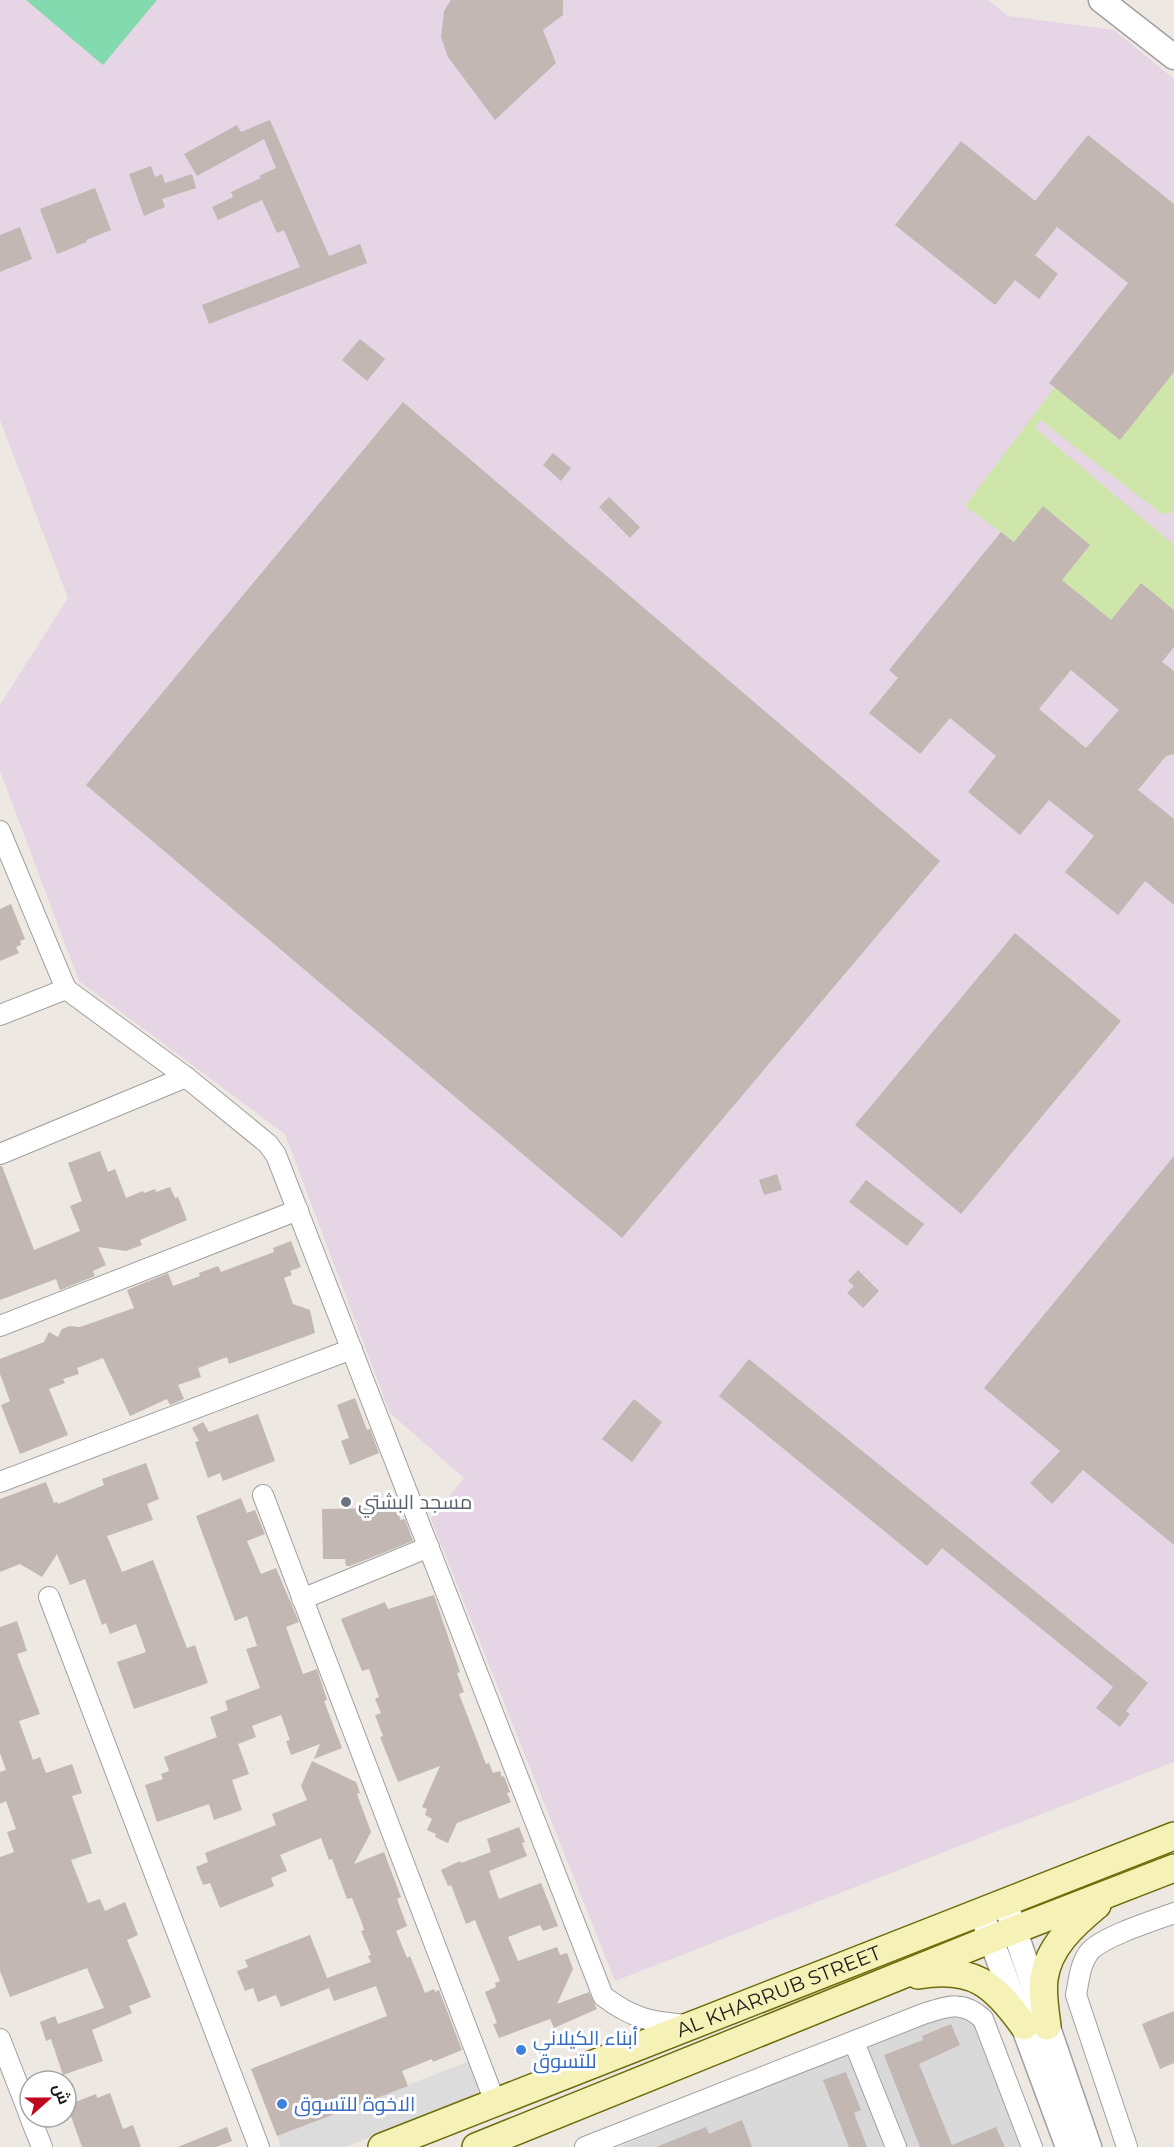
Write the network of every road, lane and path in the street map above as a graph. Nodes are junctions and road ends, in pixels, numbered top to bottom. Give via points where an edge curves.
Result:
1 (1101, 0) edge
2 (1174, 57) edge
3 (0, 831) edge
4 (8, 874) edge
5 (66, 989) junction
6 (0, 1015) edge
7 (186, 1077) junction
8 (0, 1154) edge
9 (298, 1210) junction
10 (0, 1326) edge
11 (352, 1349) junction
12 (0, 1482) edge
13 (263, 1495) dead end
14 (429, 1547) junction
15 (49, 1597) dead end
16 (302, 1599) junction
17 (1174, 1836) edge
18 (1174, 1868) edge
19 (1112, 1893) junction
20 (993, 1907) junction
21 (1174, 1913) edge
22 (1003, 1935) junction
23 (888, 1981) junction
24 (696, 2025) junction
25 (1035, 2026) junction
26 (0, 2039) edge
27 (854, 2042) junction
28 (18, 2086) edge
29 (495, 2102) junction
30 (35, 2129) edge
31 (42, 2147) edge
32 (259, 2147) edge
33 (382, 2147) edge
34 (476, 2147) edge
35 (585, 2147) edge
36 (896, 2147) edge
37 (1032, 2147) edge
38 (1068, 2147) edge
39 (1089, 2147) edge
40 (1127, 2147) edge

1 - 2 street
3 - 4 street
4 - 5 street
5 - 6 street
5 - 7 street
7 - 8 street
7 - 9 street via 268,1144
9 - 10 street
9 - 11 street
11 - 12 street
11 - 14 street
13 - 16 street
14 - 16 street
14 - 24 street via 603,1996 619,2009 648,2021
15 - 32 street
16 - 29 street
17 - 20 main road, AL KHARRUB STREET
18 - 19 main road, AL KHARRUB STREET
19 - 22 main road, AL KHARRUB STREET
19 - 25 main road via 1059,1942 1044,1978
20 - 22 street
20 - 24 main road, AL KHARRUB STREET
21 - 40 street via 1108,1940 1091,1951 1080,1969 1076,1995
22 - 23 main road, AL KHARRUB STREET
22 - 25 street
23 - 25 main road via 927,1974 971,1976 992,1988
23 - 34 main road, AL KHARRUB STREET
24 - 29 main road, AL KHARRUB STREET
25 - 38 street
25 - 39 street
26 - 28 street
27 - 35 street
27 - 36 street
27 - 37 street via 942,2008 969,2008 983,2019
29 - 33 main road, AL KHARRUB STREET
30 - 31 street

